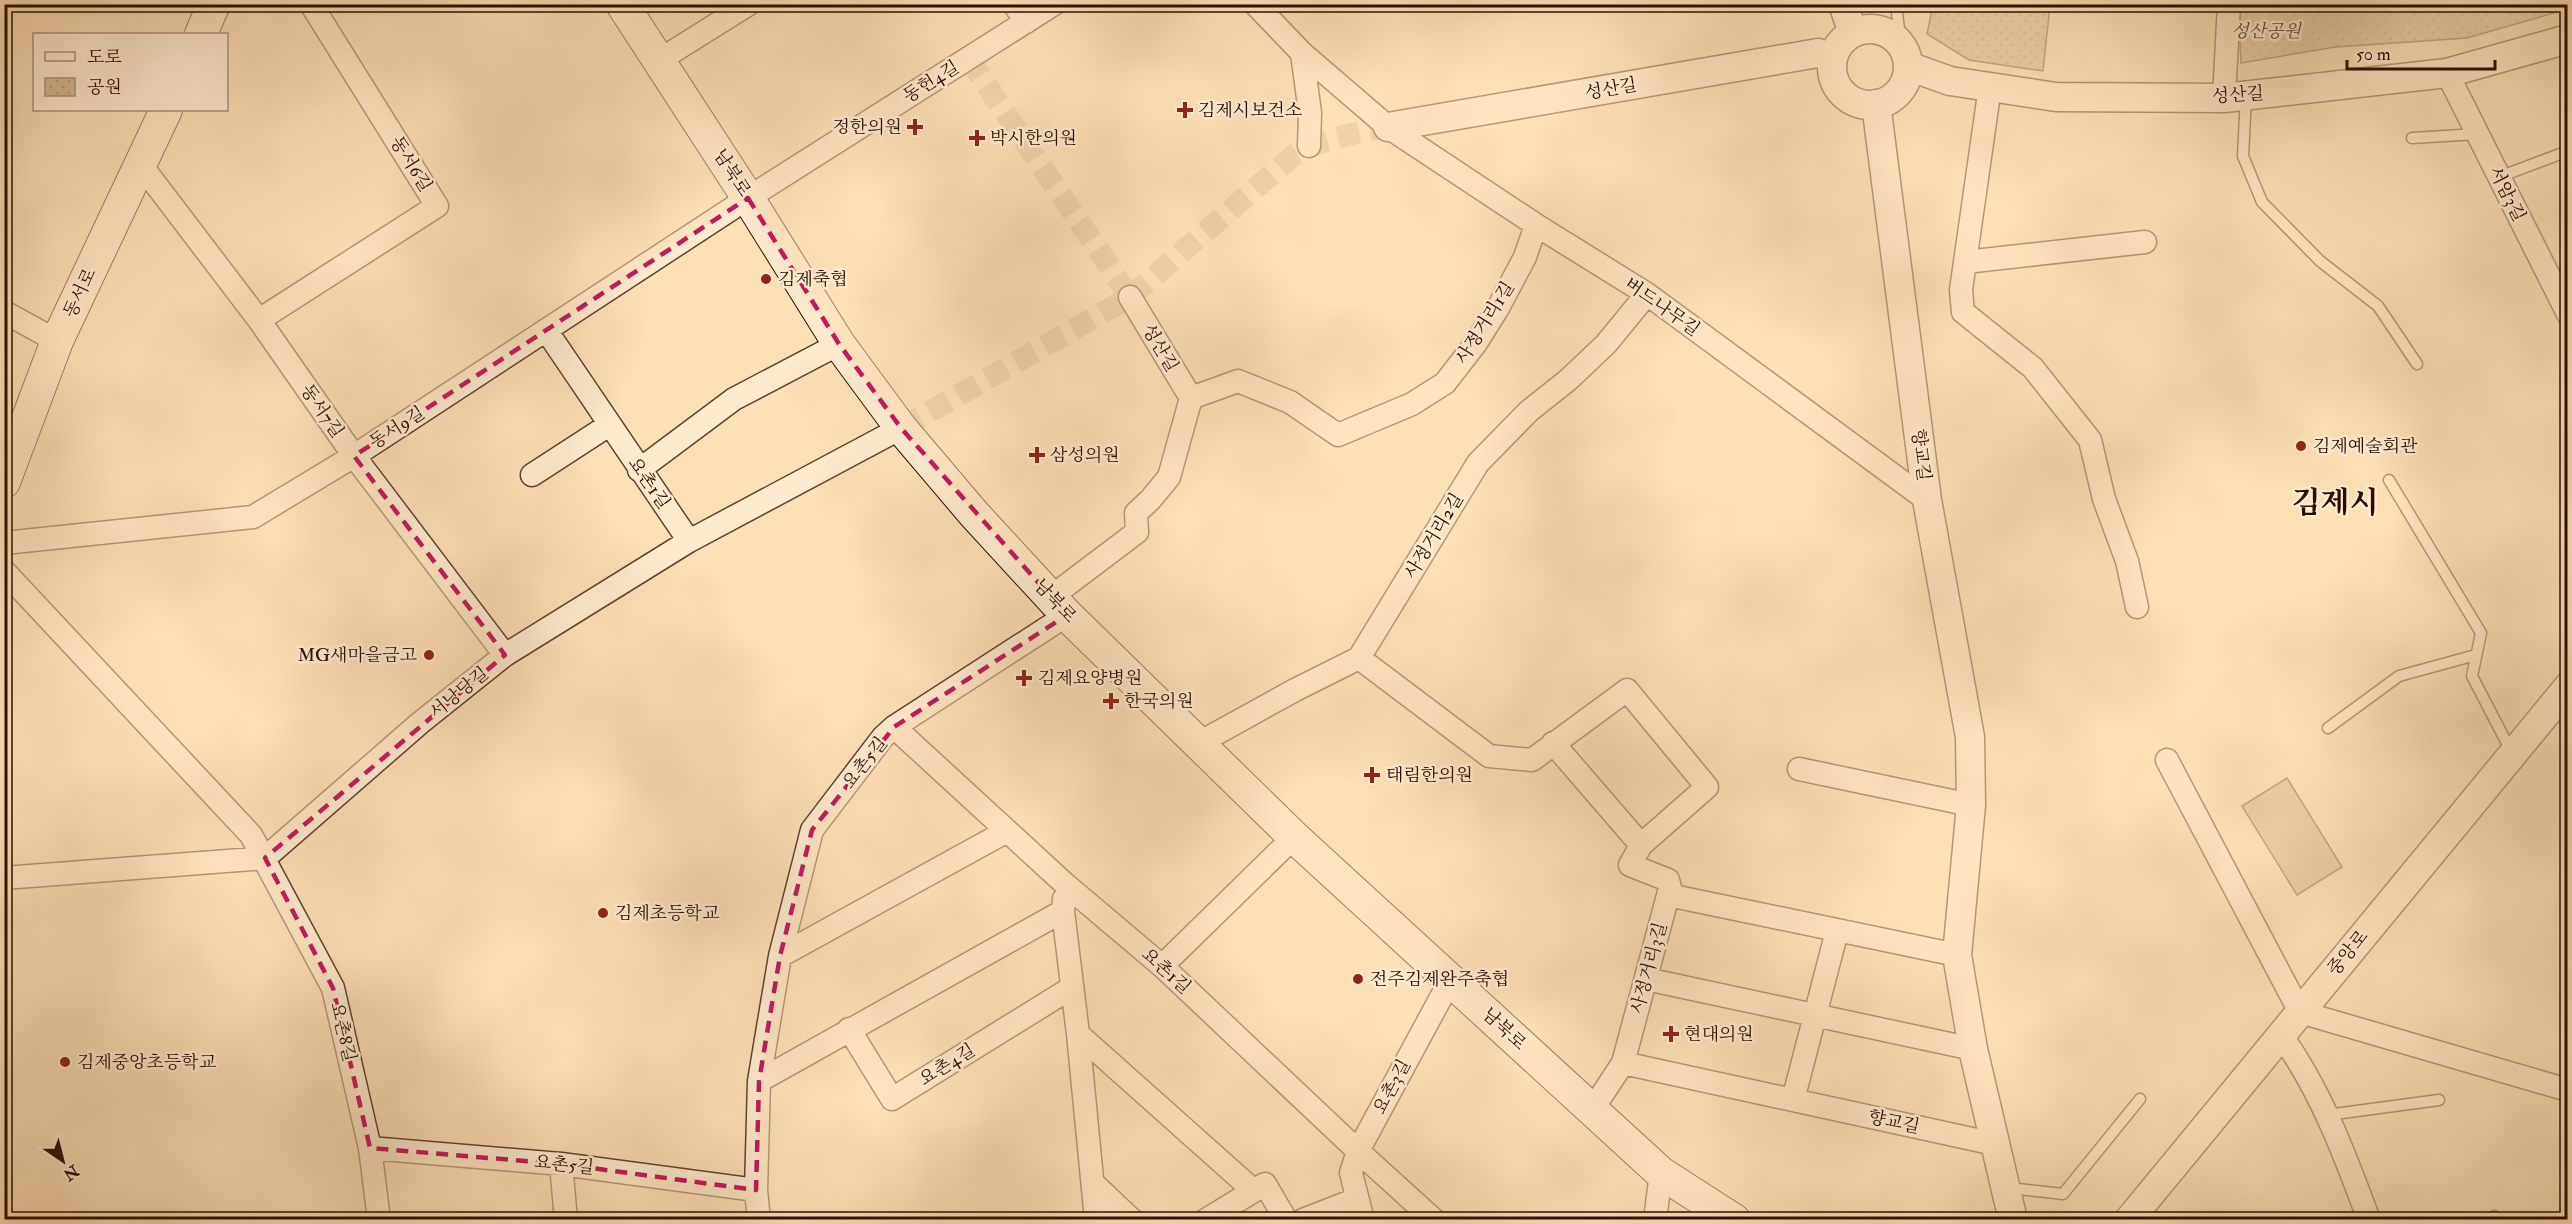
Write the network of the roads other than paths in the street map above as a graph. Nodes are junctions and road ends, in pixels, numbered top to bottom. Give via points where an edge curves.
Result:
1 (214, 4) edge
2 (311, 4) edge
3 (621, 4) edge
4 (749, 4) edge
5 (1054, 4) edge
6 (1255, 4) edge
7 (1843, 4) edge
8 (1896, 4) edge
9 (2229, 4) edge
10 (1020, 13) edge
11 (201, 33) edge
12 (1853, 33) junction
13 (2568, 39) edge
14 (1302, 53) junction
15 (1904, 56) junction
16 (1833, 58) junction
17 (658, 61) junction
18 (2447, 73) junction
19 (1990, 87) junction
20 (2235, 97) junction
21 (1876, 104) junction
22 (166, 111) edge
23 (1388, 127) junction
24 (2477, 134) junction
25 (2412, 138) dead end
26 (1309, 146) dead end
27 (2568, 151) edge
28 (141, 165) junction
29 (2499, 177) junction
30 (748, 198) junction
31 (1536, 225) junction
32 (2145, 242) dead end
33 (1965, 262) junction
34 (1647, 294) junction
35 (1130, 297) tunnel mouth
36 (4, 312) edge
37 (2568, 314) edge
38 (259, 320) junction
39 (546, 330) junction
40 (57, 342) junction
41 (839, 344) junction
42 (2417, 364) dead end
43 (1191, 398) junction
44 (609, 425) junction
45 (901, 428) junction
46 (354, 456) junction
47 (639, 470) junction
48 (532, 475) dead end
49 (2390, 480) dead end
50 (4, 482) edge
51 (1927, 500) junction
52 (689, 541) junction
53 (4, 543) edge
54 (4, 571) edge
55 (1059, 606) junction
56 (2137, 607) dead end
57 (505, 655) junction
58 (2476, 655) junction
59 (1359, 658) junction
60 (2568, 687) edge
61 (894, 727) junction
62 (2328, 728) dead end
63 (1199, 743) junction
64 (1554, 743) junction
65 (2512, 753) junction
66 (2167, 760) dead end
67 (1799, 769) dead end
68 (1971, 805) junction
69 (1007, 831) junction
70 (1294, 837) junction
71 (1641, 845) junction
72 (265, 858) junction
73 (4, 878) edge
74 (1065, 884) junction
75 (1668, 895) junction
76 (1063, 911) junction
77 (1838, 930) junction
78 (1957, 955) junction
79 (780, 956) junction
80 (1162, 966) junction
81 (1451, 979) junction
82 (1646, 979) junction
83 (1071, 988) junction
84 (2300, 1012) junction
85 (1815, 1016) junction
86 (849, 1029) junction
87 (1078, 1034) junction
88 (2281, 1035) junction
89 (1972, 1049) junction
90 (1623, 1063) junction
91 (759, 1081) junction
92 (2568, 1090) edge
93 (2140, 1099) dead end
94 (1793, 1100) junction
95 (2439, 1100) dead end
96 (1592, 1110) junction
97 (2327, 1115) junction
98 (1995, 1144) junction
99 (370, 1148) junction
100 (1358, 1151) junction
101 (561, 1164) junction
102 (1661, 1173) junction
103 (1093, 1183) junction
104 (1259, 1188) junction
105 (2006, 1188) junction
106 (755, 1208) edge
107 (1360, 1209) edge
108 (379, 1220) edge
109 (566, 1220) edge
110 (1096, 1220) edge
111 (1132, 1220) edge
112 (1206, 1220) edge
113 (1286, 1220) edge
114 (1303, 1220) edge
115 (1434, 1220) edge
116 (1654, 1220) edge
117 (1734, 1220) edge
118 (2013, 1220) edge
119 (2129, 1220) edge
120 (2369, 1220) edge

1 - 11 main road
2 - 38 street, 동서6길 via 436,206
3 - 17 main road, 남북로
4 - 17 street
5 - 10 street, 동헌4길
6 - 14 street
7 - 12 street
8 - 15 lane
9 - 20 street
10 - 30 street, 동헌4길
12 - 15 street via 1874,30 1893,37
12 - 16 street via 1844,39
13 - 18 street, 성산길
14 - 23 street
14 - 26 street via 1310,113
15 - 19 street, 성산길 via 1950,81
15 - 21 street via 1902,86 1887,101
16 - 21 street via 1834,79 1839,89 1855,102
16 - 23 street, 성산길 via 1818,53
17 - 30 main road, 남북로
18 - 20 street, 성산길
18 - 24 street, 서암3길
19 - 20 street, 성산길 via 2056,97
19 - 33 street
20 - 42 lane via 2243,156 2262,202 2320,261 2378,306
21 - 51 street, 향교길
22 - 28 main road, 동서로
23 - 31 street, 버드나무길
24 - 25 lane
24 - 29 street, 서암3길
27 - 29 lane
28 - 38 street, 동서7길
28 - 40 main road, 동서로
29 - 37 street, 서암3길
30 - 39 street, 동서9길
30 - 41 main road, 남북로
31 - 34 street, 버드나무길
31 - 43 street, 사정거리1길 via 1525,257 1476,344 1445,383 1412,404 1338,435 1290,402 1238,381
32 - 33 street
33 - 56 street via 1963,312 2033,368 2090,440
34 - 51 street, 버드나무길
34 - 59 street, 사정거리2길 via 1606,344 1529,411 1478,463
35 - 43 street, 성산길
36 - 40 street
38 - 46 street, 동서7길
39 - 44 street, 요촌1길
39 - 46 street, 동서9길
40 - 50 main road, 동서로
41 - 45 main road, 남북로
41 - 47 street via 734,399
43 - 55 street via 1169,477 1137,513 1137,532
44 - 47 street, 요촌1길
44 - 48 street
45 - 52 street, 서낭당길
45 - 55 main road, 남북로
46 - 53 street, 동서9길 via 253,517
46 - 57 street, 동서7길
47 - 52 street, 요촌1길
49 - 58 lane via 2481,633
51 - 68 street, 향교길 via 1970,737
52 - 57 street, 서낭당길
54 - 72 street via 251,835
55 - 61 street, 요촌5길
55 - 63 main road, 남북로
57 - 72 street, 서낭당길
58 - 62 lane via 2399,676
58 - 65 lane via 2472,676
59 - 63 street
59 - 64 street via 1490,756 1532,760
60 - 65 street, 중앙로
61 - 69 street, 요촌1길
61 - 79 street, 요촌5길 via 812,830
63 - 70 main road, 남북로
64 - 71 street
64 - 71 street via 1627,690 1707,788
65 - 84 street, 중앙로
66 - 84 street
67 - 68 street
68 - 78 street, 향교길
69 - 74 street, 요촌1길
69 - 79 street
70 - 80 street
70 - 81 main road, 남북로
71 - 75 street via 1630,865 1668,880
72 - 73 street
72 - 99 street, 요촌8길 via 333,988
74 - 76 street
74 - 80 street, 요촌1길
75 - 77 street
75 - 82 street, 사정거리3길
76 - 83 street
76 - 86 street
77 - 78 street
77 - 85 street
78 - 89 street, 향교길
79 - 91 street, 요촌5길
80 - 100 street, 요촌1길
81 - 96 main road, 남북로
81 - 100 street, 요촌3길
82 - 85 street
82 - 90 street, 사정거리3길
83 - 86 street, 요촌4길 via 892,1099
83 - 87 street
84 - 88 street, 중앙로
84 - 92 street
85 - 89 street
85 - 94 street
86 - 91 street
87 - 103 street
87 - 104 street
88 - 97 street via 2301,1063
88 - 119 street, 중앙로
89 - 98 street, 향교길
90 - 94 street, 향교길
90 - 96 street, 사정거리3길
91 - 106 street, 요촌5길
93 - 105 lane via 2063,1194
94 - 98 street, 향교길
95 - 97 lane
96 - 102 main road, 남북로
97 - 120 street
98 - 105 street, 향교길
99 - 101 street, 요촌5길
99 - 108 street, 요촌8길
100 - 107 street, 요촌3길 via 1351,1173
100 - 115 street, 요촌1길
101 - 106 street, 요촌5길
101 - 109 street
102 - 116 street
102 - 117 main road, 남북로
103 - 110 street
103 - 111 street
104 - 112 street
104 - 113 street
105 - 118 street, 향교길
107 - 114 street, 요촌3길

